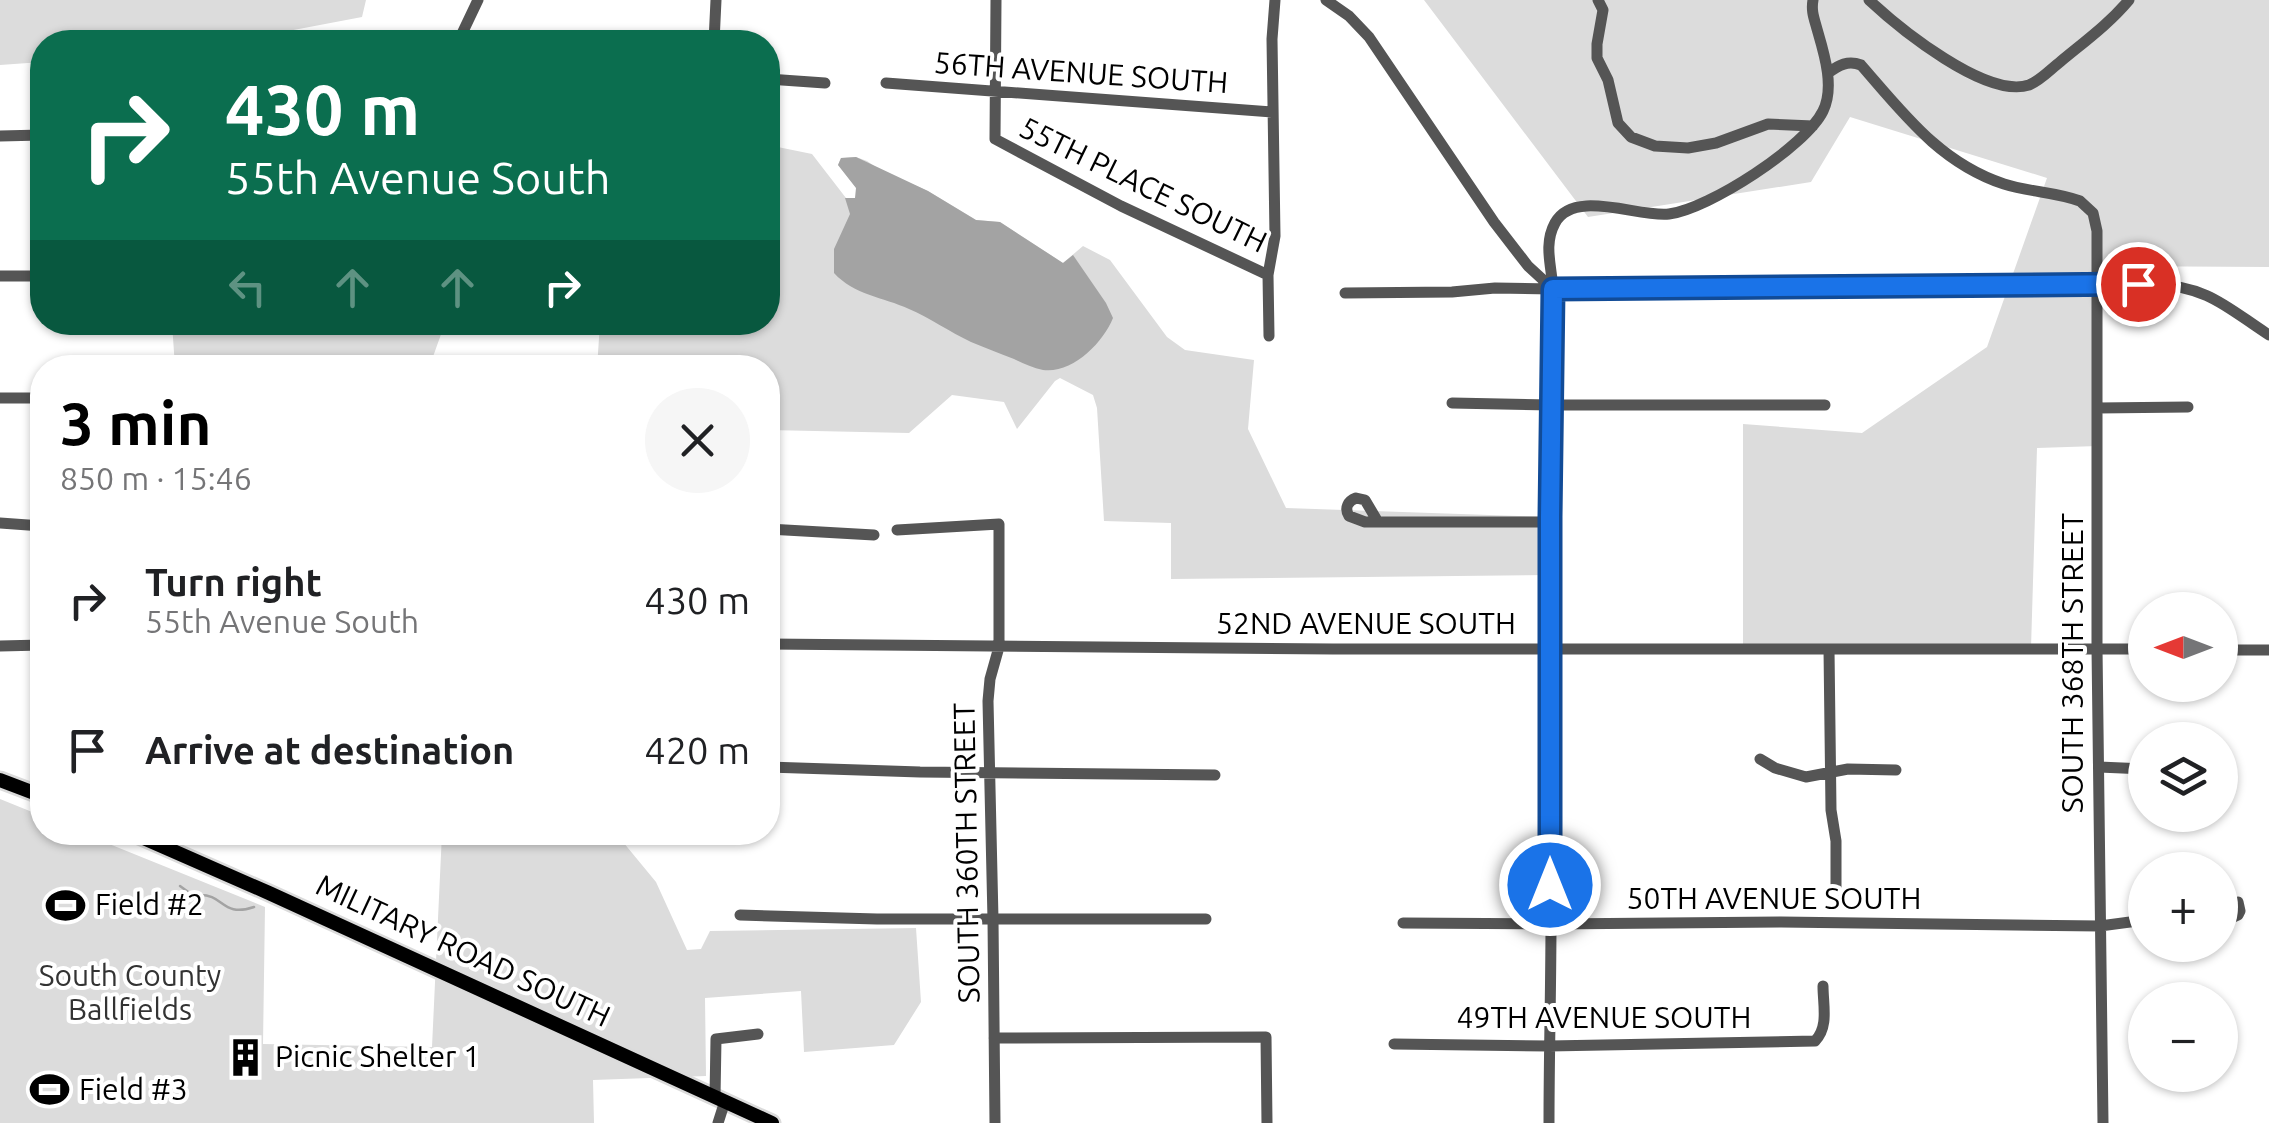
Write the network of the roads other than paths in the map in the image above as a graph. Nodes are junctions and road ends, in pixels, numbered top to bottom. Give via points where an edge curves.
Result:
1 (478, 0) edge
2 (716, 0) edge
3 (996, 0) edge
4 (1275, 0) edge
5 (1326, 0) edge
6 (1598, 0) edge
7 (1813, 0) edge
8 (1869, 0) edge
9 (2129, 0) edge
10 (464, 30) edge
11 (715, 30) edge
12 (1828, 72) junction
13 (780, 80) edge
14 (825, 83) dead end
15 (886, 83) dead end
16 (994, 92) junction
17 (1273, 112) junction
18 (1813, 126) junction
19 (30, 135) edge
20 (0, 136) edge
21 (1268, 275) junction
22 (0, 276) edge
23 (30, 276) edge
24 (2097, 285) junction
25 (1553, 289) junction
26 (1345, 293) dead end
27 (2269, 335) edge
28 (1269, 336) dead end
29 (0, 398) edge
30 (30, 398) edge
31 (1452, 402) dead end
32 (1551, 405) junction
33 (1826, 405) dead end
34 (2188, 407) dead end
35 (2098, 408) junction
36 (1378, 522) dead end
37 (1550, 522) junction
38 (0, 523) edge
39 (30, 525) edge
40 (898, 530) dead end
41 (780, 531) edge
42 (874, 535) dead end
43 (780, 644) edge
44 (0, 646) edge
45 (30, 646) edge
46 (999, 647) junction
47 (2097, 648) junction
48 (2128, 649) edge
49 (1550, 650) junction
50 (1829, 650) junction
51 (2238, 650) edge
52 (2269, 650) edge
53 (1760, 759) dead end
54 (2098, 767) junction
55 (780, 768) edge
56 (2128, 769) edge
57 (1896, 770) dead end
58 (990, 771) junction
59 (1830, 771) junction
60 (1215, 774) dead end
61 (0, 780) edge
62 (30, 791) edge
63 (171, 845) edge
64 (1836, 894) dead end
65 (2238, 902) dead end
66 (2238, 915) edge
67 (740, 916) dead end
68 (993, 919) junction
69 (1206, 919) dead end
70 (2128, 922) edge
71 (1403, 923) dead end
72 (1551, 924) junction
73 (2100, 926) junction
74 (1823, 986) dead end
75 (758, 1034) dead end
76 (994, 1038) junction
77 (1394, 1044) dead end
78 (1549, 1046) junction
79 (720, 1099) junction
80 (718, 1123) edge
81 (772, 1123) edge
82 (995, 1123) edge
83 (1267, 1123) edge
84 (1549, 1123) edge
85 (2103, 1123) edge

1 - 10 street
2 - 11 street
3 - 16 street
4 - 17 street
5 - 25 street via 1368,37 1494,222
6 - 18 street via 1603,10 1597,58 1618,123 1631,137 1688,148 1768,124
7 - 12 street
8 - 9 street via 1965,70 2017,86 2035,82
12 - 18 street via 1825,108
12 - 24 street, SOUTH 368TH STREET via 1861,65 1912,125 1954,160 1998,182 2086,205 2096,223
13 - 14 street
15 - 16 street, 56TH AVENUE SOUTH
16 - 17 street, 56TH AVENUE SOUTH
16 - 21 street, 55TH PLACE SOUTH via 994,139
17 - 21 street via 1275,236
18 - 25 street via 1755,174 1680,212 1565,212 1549,241
19 - 20 street
21 - 28 street
22 - 23 street
24 - 25 street
24 - 27 street via 2202,292
24 - 35 street, SOUTH 368TH STREET
25 - 26 street
25 - 32 street
29 - 30 street
31 - 32 street
32 - 33 street
32 - 37 street
34 - 35 street
35 - 47 street, SOUTH 368TH STREET
36 - 37 street
37 - 49 street
38 - 39 street
40 - 46 street, SOUTH 360TH STREET via 999,524
41 - 42 street
43 - 46 street, 52ND AVENUE SOUTH
44 - 45 street
46 - 49 street, 52ND AVENUE SOUTH
46 - 58 street, SOUTH 360TH STREET via 988,701
47 - 48 street, 52ND AVENUE SOUTH
47 - 50 street, 52ND AVENUE SOUTH
47 - 54 street, SOUTH 368TH STREET
49 - 50 street, 52ND AVENUE SOUTH
49 - 72 street
50 - 59 street
51 - 52 street
53 - 59 street via 1806,776
54 - 56 street
54 - 73 street, SOUTH 368TH STREET
55 - 58 street
57 - 59 street
58 - 60 street
58 - 68 street, SOUTH 360TH STREET
59 - 64 street
61 - 62 main road
63 - 79 main road, MILITARY ROAD SOUTH
65 - 66 street
67 - 68 street
68 - 69 street
68 - 76 street, SOUTH 360TH STREET
70 - 73 street, 50TH AVENUE SOUTH
71 - 72 street, 50TH AVENUE SOUTH
72 - 73 street, 50TH AVENUE SOUTH
72 - 78 street
73 - 85 street, SOUTH 368TH STREET
74 - 78 street, 49TH AVENUE SOUTH via 1824,1026 1814,1041
75 - 79 street via 716,1039
76 - 82 street, SOUTH 360TH STREET
76 - 83 street via 1266,1037
77 - 78 street, 49TH AVENUE SOUTH
78 - 84 street
79 - 80 street
79 - 81 main road, MILITARY ROAD SOUTH

